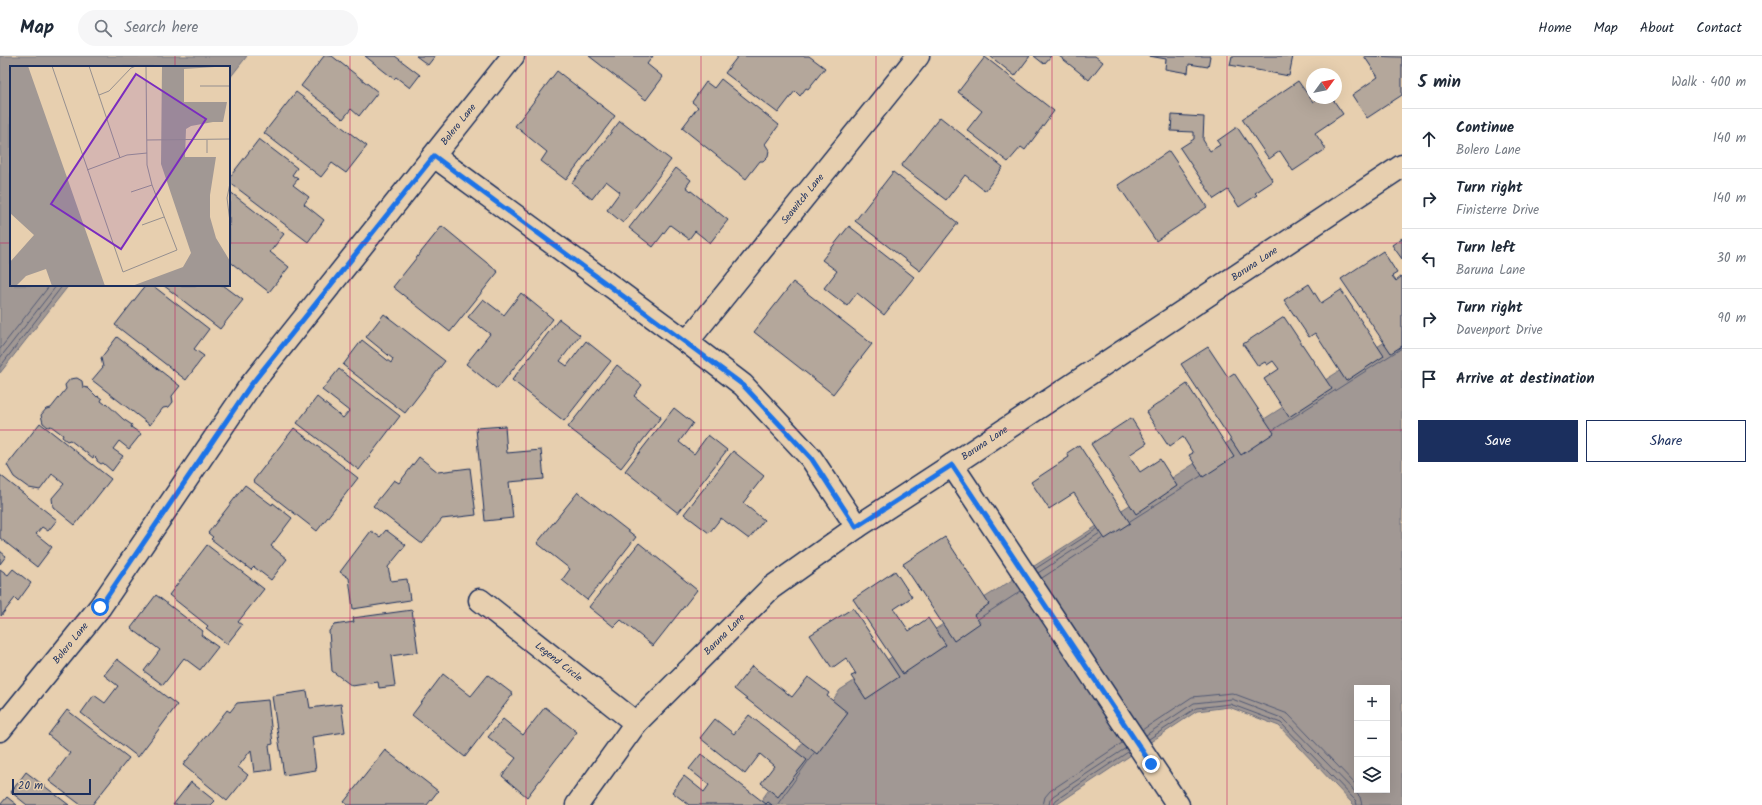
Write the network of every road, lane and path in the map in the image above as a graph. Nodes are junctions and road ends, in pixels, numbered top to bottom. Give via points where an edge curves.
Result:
1 (512, 56) edge
2 (918, 56) edge
3 (434, 156) junction
4 (1402, 166) edge
5 (687, 342) junction
6 (952, 465) junction
7 (856, 527) junction
8 (480, 600) dead end
9 (636, 723) junction
10 (0, 730) edge
11 (577, 805) edge
12 (1178, 805) edge

1 - 3 street, Bolero Lane
2 - 5 street, Seawitch Lane
3 - 5 street
3 - 10 street, Bolero Lane via 250,386 100,607
4 - 6 street, Baruna Lane
5 - 7 street via 743,385 811,458
6 - 7 street, Baruna Lane
6 - 12 street
7 - 9 street, Baruna Lane via 771,588
8 - 9 street, Legend Circle
9 - 11 street, Baruna Lane

